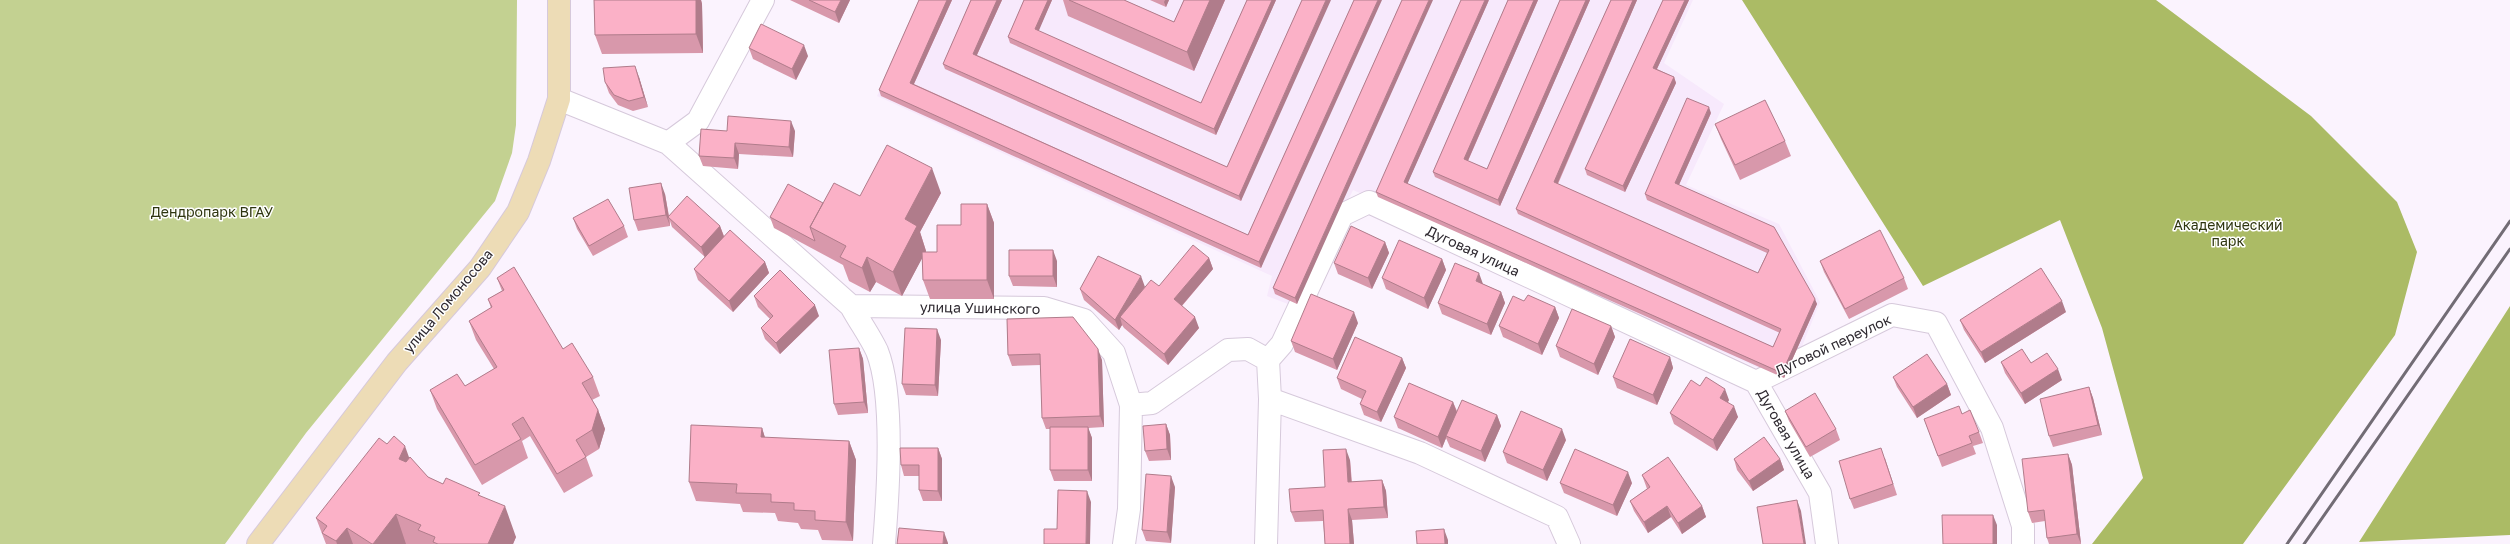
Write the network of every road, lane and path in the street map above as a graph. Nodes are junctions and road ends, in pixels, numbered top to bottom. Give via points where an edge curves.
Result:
1 (559, 0) edge
2 (763, 0) edge
3 (559, 99) junction
4 (668, 143) junction
5 (851, 306) junction
6 (1268, 360) junction
7 (1756, 382) junction
8 (1270, 399) junction
9 (1131, 405) junction
10 (258, 544) edge
11 (884, 544) edge
12 (1124, 544) edge
13 (1266, 544) edge
14 (1569, 544) edge
15 (1827, 544) edge
16 (2023, 544) edge

1 - 3 main road, улица Ломоносова
2 - 4 street via 698,122
3 - 4 street
3 - 10 main road, улица Ломоносова via 539,161 518,212 480,268 397,362
4 - 5 street
5 - 9 street, улица Ушинского via 1044,308 1084,320 1114,353
5 - 11 street via 877,352 886,398 887,505
6 - 7 street, Дуговая улица via 1282,344 1342,215 1368,202
6 - 8 street
6 - 9 street via 1248,349 1228,350 1152,403
7 - 15 street, Дуговая улица via 1820,493
7 - 16 street, Дуговой переулок via 1892,315 1936,323 1992,428 2023,526
8 - 13 street
8 - 14 street via 1420,453 1557,517
9 - 12 street, улица Ушинского via 1129,509

